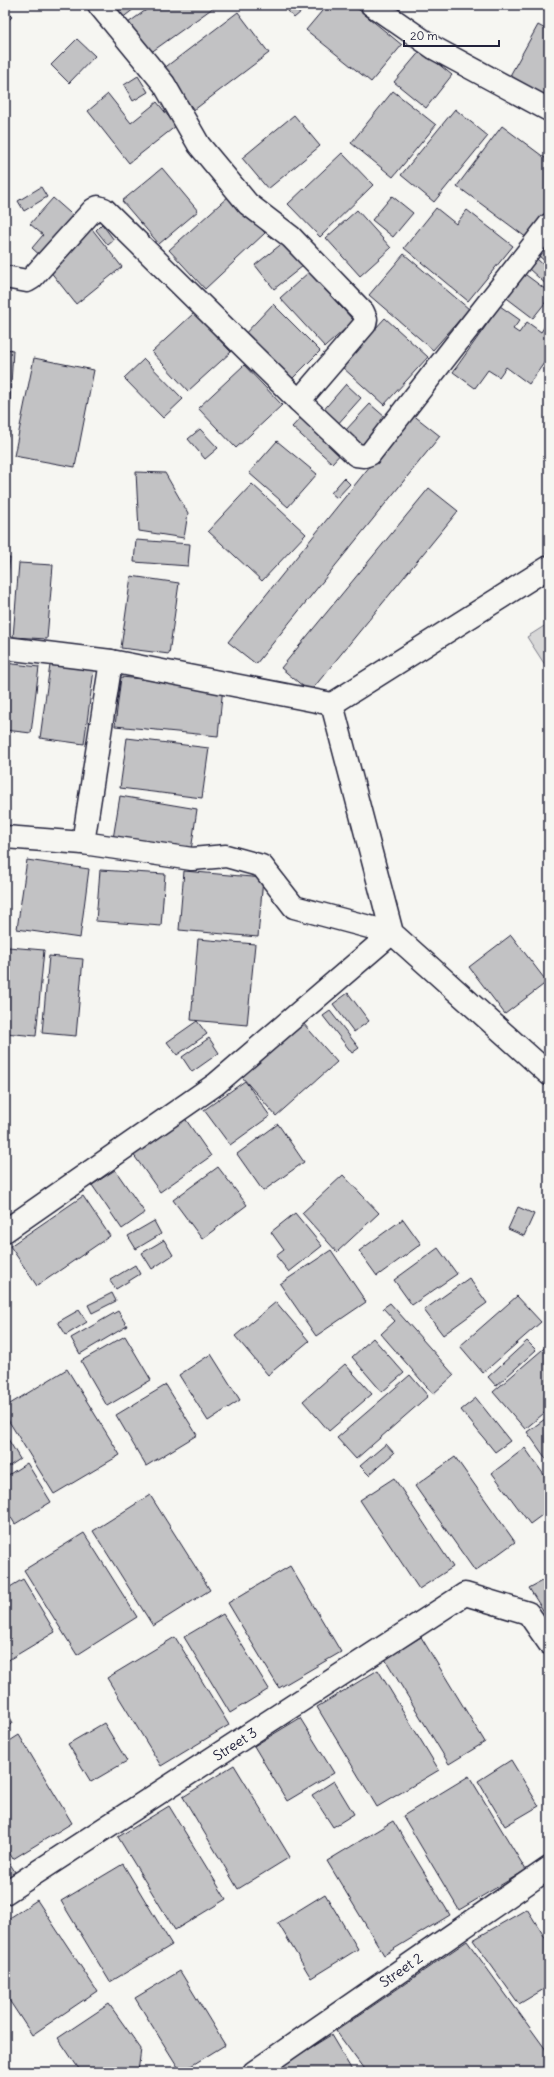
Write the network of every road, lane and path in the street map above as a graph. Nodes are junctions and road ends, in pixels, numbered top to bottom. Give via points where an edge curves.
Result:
1 (99, 5) edge
2 (372, 5) edge
3 (549, 110) edge
4 (549, 225) edge
5 (5, 277) edge
6 (299, 401) junction
7 (549, 567) edge
8 (5, 648) edge
9 (111, 661) junction
10 (332, 704) junction
11 (5, 837) edge
12 (83, 843) junction
13 (392, 933) junction
14 (549, 1074) edge
15 (5, 1231) edge
16 (549, 1643) edge
17 (549, 1868) edge
18 (5, 1893) edge
19 (254, 2072) edge

1 - 6 street via 164,84 199,145 248,204 291,236 363,312 365,324
2 - 3 street via 434,48
4 - 6 street via 370,454 356,455
5 - 6 street via 27,281 32,278 93,210 98,207 104,208
7 - 10 street
8 - 9 street
9 - 10 street
9 - 12 street
10 - 13 street
11 - 12 street
12 - 13 street via 192,859 226,856 262,866 294,907
13 - 14 street
13 - 15 street via 216,1084
16 - 18 street, Street 3 via 528,1613 465,1594
17 - 19 street, Street 2

